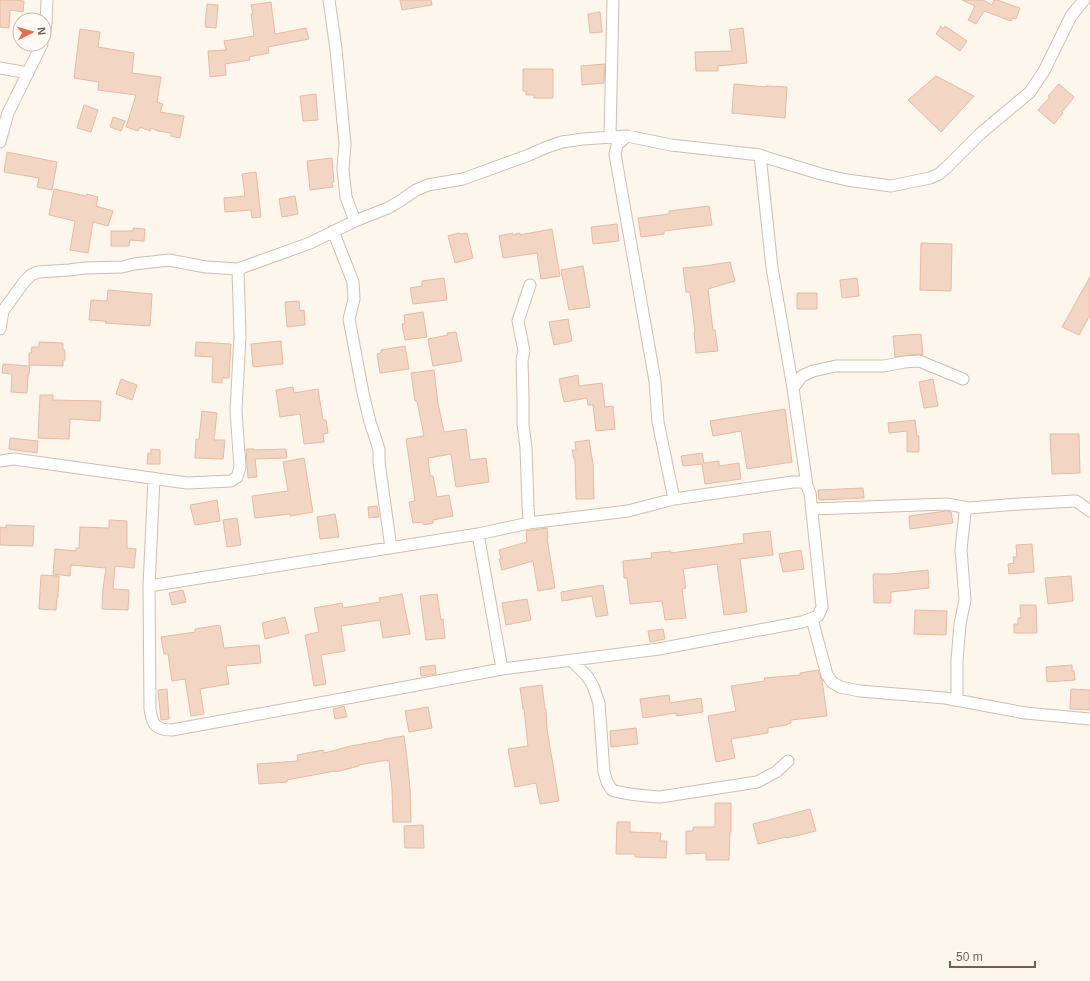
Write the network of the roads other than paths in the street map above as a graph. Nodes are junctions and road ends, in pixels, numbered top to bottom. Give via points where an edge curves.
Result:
1 (46, 0) edge
2 (329, 0) edge
3 (613, 0) edge
4 (1084, 0) edge
5 (46, 12) edge
6 (38, 52) edge
7 (0, 68) edge
8 (28, 73) junction
9 (627, 136) junction
10 (610, 137) junction
11 (0, 142) edge
12 (760, 155) junction
13 (355, 221) junction
14 (333, 231) junction
15 (238, 269) junction
16 (530, 285) dead end
17 (2, 307) edge
18 (0, 329) edge
19 (963, 379) dead end
20 (793, 388) junction
21 (0, 461) edge
22 (154, 479) junction
23 (807, 486) junction
24 (674, 499) junction
25 (969, 508) junction
26 (812, 509) junction
27 (1090, 511) edge
28 (529, 523) junction
29 (478, 534) junction
30 (391, 548) junction
31 (149, 586) junction
32 (812, 619) junction
33 (571, 660) junction
34 (502, 669) junction
35 (957, 700) junction
36 (1090, 719) edge
37 (788, 761) dead end

1 - 5 street
2 - 13 street via 345,144 343,170 346,198
3 - 10 street
4 - 12 street via 1071,16 1044,71 1030,92 938,174 930,178 891,186 840,179
6 - 8 street
7 - 8 street
8 - 11 street via 8,113
9 - 10 street
9 - 12 street via 671,145
9 - 24 street via 617,145 615,154 654,381 658,422
10 - 13 street via 547,146 463,179 416,190 388,208
12 - 20 street via 772,268
13 - 14 street
14 - 15 street
14 - 30 street via 353,282 354,299 349,319 363,393 379,449 378,462
15 - 17 street via 206,267 169,260 122,267 38,272 31,275
15 - 22 street via 240,336 236,412 240,467 237,477 231,481 187,483
16 - 28 street via 518,320 524,351 523,424
17 - 18 street
19 - 20 street via 919,361 884,366 836,366 802,376
20 - 23 street
21 - 22 street via 14,459
22 - 31 street
23 - 24 street via 802,482 793,482
23 - 26 street
24 - 28 street via 628,511
25 - 26 street via 947,504
25 - 27 street via 1076,501
25 - 35 street via 965,512 961,550 965,600 957,660
26 - 32 street via 822,607 818,616
28 - 29 street
29 - 30 street
29 - 34 street
30 - 31 street
31 - 34 street via 150,709 151,719 162,730
32 - 33 street via 659,649
32 - 35 street via 827,675 840,688
33 - 34 street
33 - 37 street via 587,676 599,703 604,772 612,790 660,797 757,782 776,772
35 - 36 street via 1025,712

